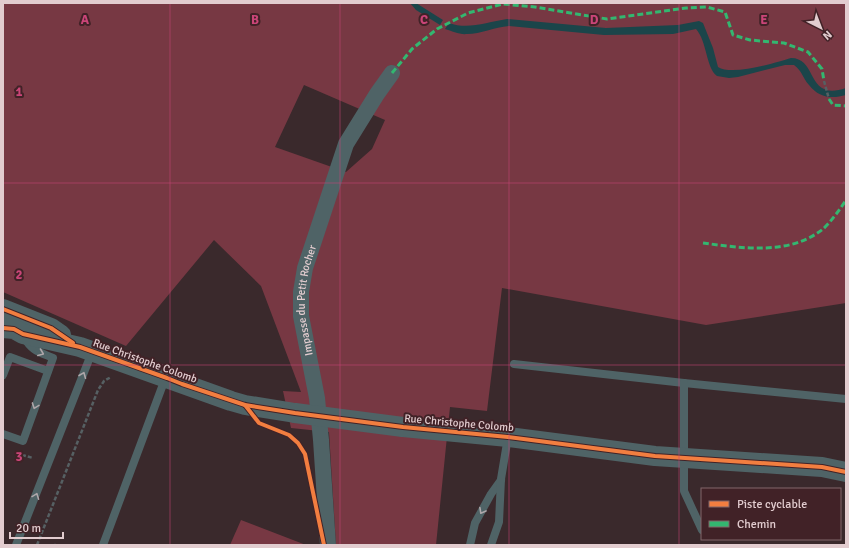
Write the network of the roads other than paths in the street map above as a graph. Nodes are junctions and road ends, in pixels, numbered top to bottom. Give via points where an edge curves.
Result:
1 (392, 73) dead end
2 (3, 309) edge
3 (3, 314) edge
4 (3, 327) edge
5 (23, 334) junction
6 (86, 349) junction
7 (514, 364) dead end
8 (48, 371) junction
9 (3, 375) edge
10 (168, 378) junction
11 (684, 383) junction
12 (846, 399) edge
13 (3, 434) edge
14 (508, 436) junction
15 (684, 458) junction
16 (846, 472) edge
17 (501, 480) junction
18 (701, 528) edge
19 (16, 545) edge
20 (103, 545) edge
21 (328, 545) edge
22 (470, 545) edge
23 (492, 545) edge

1 - 21 street, Impasse du Petit Rocher via 346,144 305,268 301,292 301,316 317,398
2 - 6 street, Rue Christophe Colomb via 51,328
3 - 4 street
4 - 5 street, Rue Christophe Colomb
5 - 6 street, Rue Christophe Colomb
5 -> 8 lane via 36,351 53,358
6 - 10 street, Rue Christophe Colomb
19 -> 6 lane
7 - 11 lane
8 - 9 lane via 10,357
8 -> 13 lane via 23,442
10 - 14 street, Rue Christophe Colomb, bridge via 245,405 403,427
10 - 20 lane via 162,387
11 - 12 lane
11 - 15 lane
14 - 15 street, Rue Christophe Colomb
14 - 17 lane
15 - 16 street, Rue Christophe Colomb via 822,467
15 - 18 lane via 684,491
17 -> 22 lane via 475,523
17 - 23 lane via 499,522

